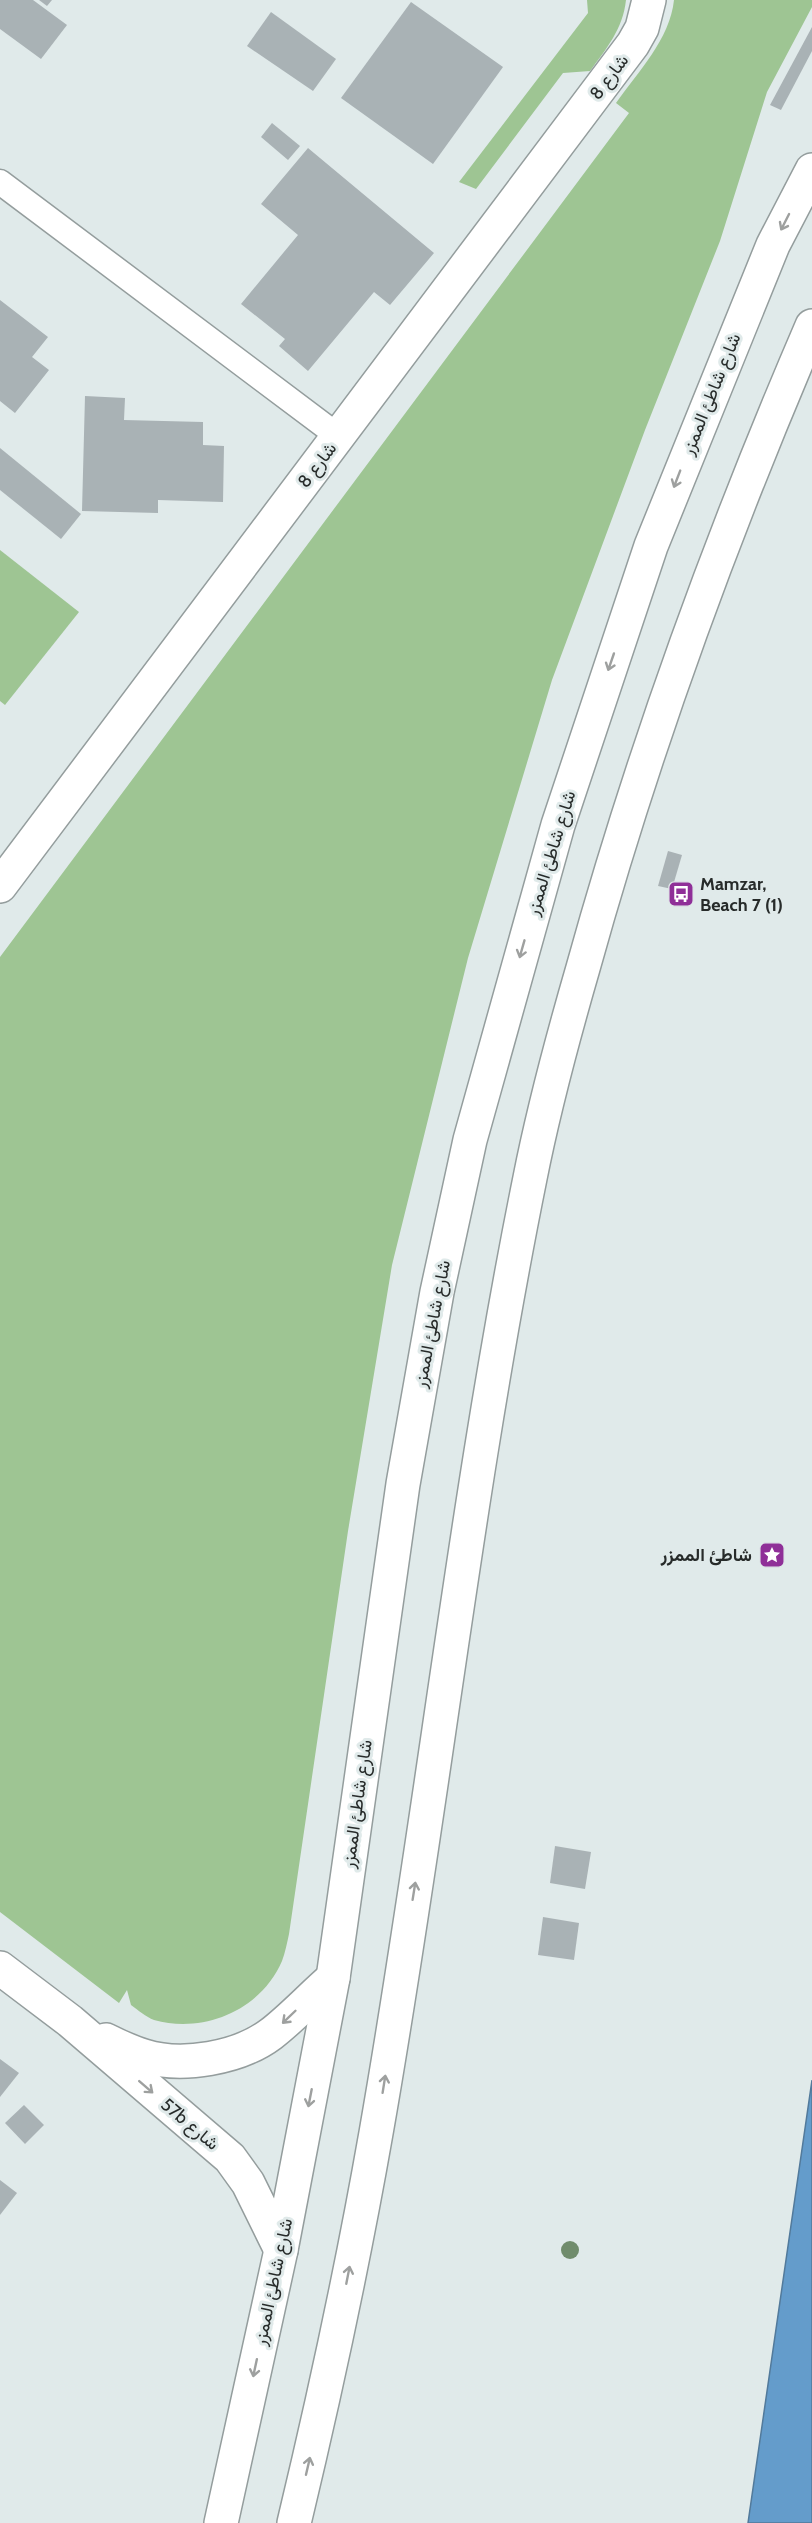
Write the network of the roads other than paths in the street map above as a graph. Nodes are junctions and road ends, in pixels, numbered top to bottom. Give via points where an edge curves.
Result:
1 (649, 0) edge
2 (812, 170) edge
3 (0, 182) edge
4 (812, 326) edge
5 (338, 436) junction
6 (0, 886) edge
7 (0, 1968) edge
8 (333, 1978) junction
9 (70, 2021) junction
10 (281, 2250) junction
11 (221, 2523) edge
12 (294, 2523) edge

1 - 5 main road, شارع 8 via 633,44
2 -> 8 main road, شارع شاطئ الممزر via 773,245 647,557 558,825 470,1140 437,1292 403,1484
3 - 5 lane
12 -> 4 main road via 327,2385 376,2133 479,1462 531,1173 610,869 683,647 755,458
5 - 6 main road, شارع 8
7 - 9 main road, 57b شارع
8 -> 9 main road, 57b شارع via 271,2034 220,2057 187,2061 145,2057
8 -> 10 main road, شارع شاطئ الممزر
9 -> 10 main road, 57b شارع via 230,2158 248,2183
10 -> 11 main road, شارع شاطئ الممزر

